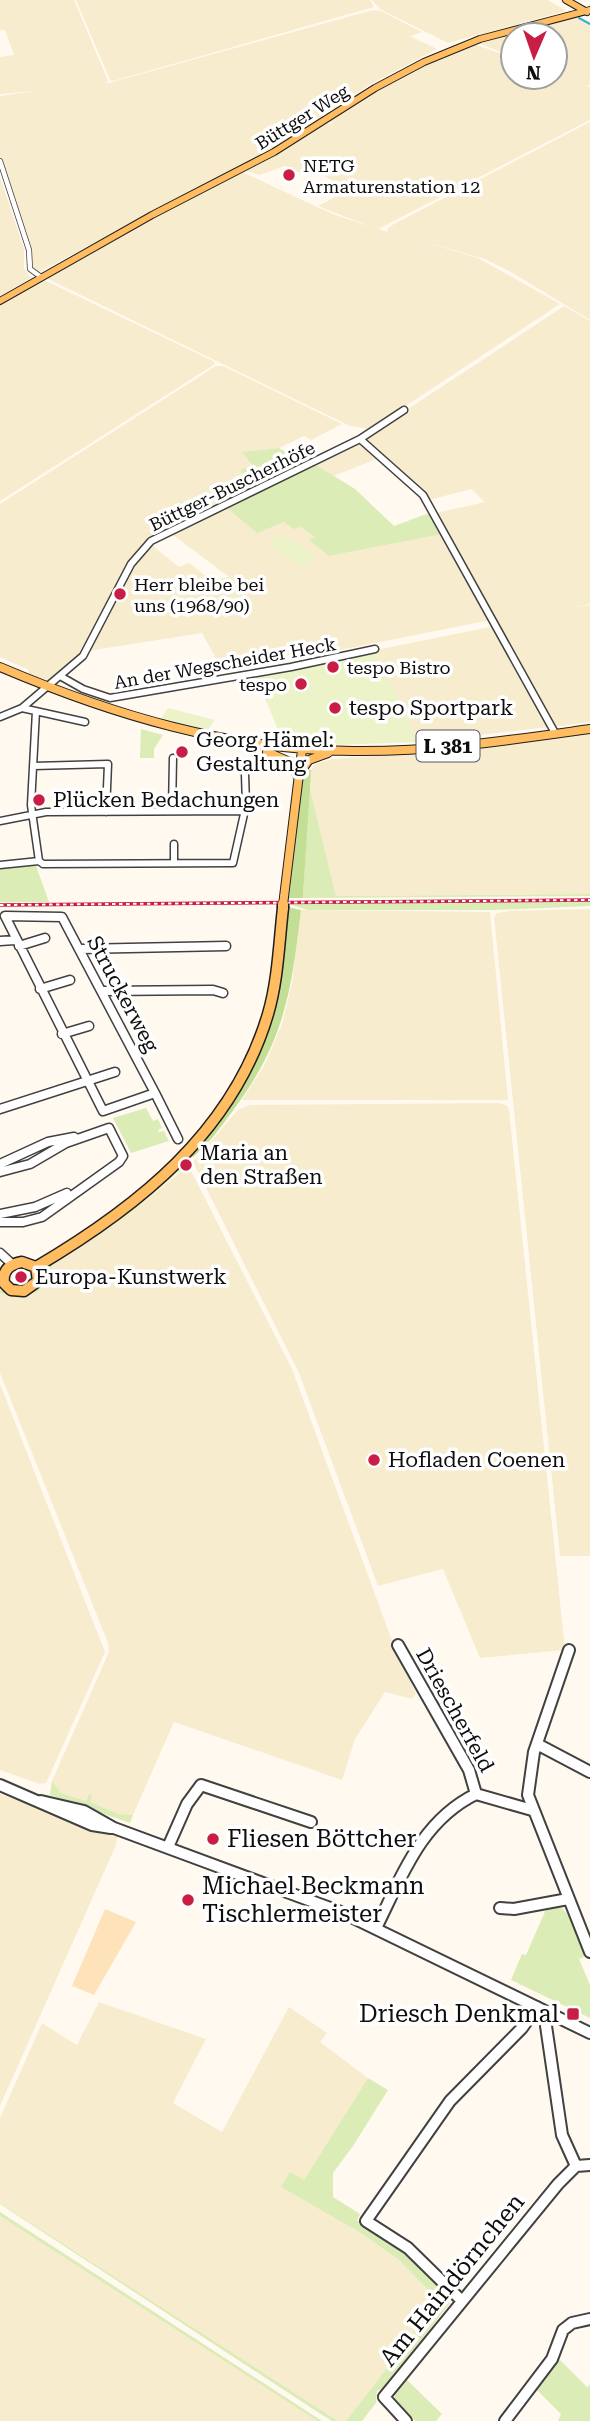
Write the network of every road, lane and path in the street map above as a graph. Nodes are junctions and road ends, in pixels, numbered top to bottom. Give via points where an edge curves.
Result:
1 (566, 0) edge
2 (588, 12) edge
3 (569, 16) junction
4 (0, 161) edge
5 (41, 277) junction
6 (0, 300) edge
7 (404, 410) dead end
8 (360, 439) junction
9 (375, 649) dead end
10 (0, 667) edge
11 (60, 676) junction
12 (46, 688) junction
13 (22, 708) junction
14 (36, 711) junction
15 (0, 718) edge
16 (85, 722) dead end
17 (590, 729) edge
18 (554, 731) junction
19 (240, 744) junction
20 (302, 750) junction
21 (340, 751) junction
22 (173, 758) dead end
23 (33, 766) junction
24 (245, 774) dead end
25 (298, 782) junction
26 (172, 811) junction
27 (245, 811) junction
28 (106, 812) junction
29 (32, 815) junction
30 (0, 821) edge
31 (174, 844) dead end
32 (39, 861) junction
33 (174, 863) junction
34 (0, 865) edge
35 (46, 938) dead end
36 (0, 941) edge
37 (17, 943) junction
38 (226, 946) dead end
39 (80, 949) junction
40 (70, 980) dead end
41 (40, 989) junction
42 (102, 990) junction
43 (223, 993) dead end
44 (89, 1026) dead end
45 (62, 1034) junction
46 (115, 1072) dead end
47 (87, 1081) junction
48 (156, 1093) junction
49 (0, 1109) edge
50 (91, 1134) junction
51 (178, 1139) dead end
52 (0, 1164) edge
53 (0, 1172) edge
54 (86, 1184) junction
55 (0, 1214) edge
56 (0, 1222) edge
57 (0, 1253) edge
58 (12, 1264) junction
59 (36, 1267) junction
60 (2, 1283) edge
61 (398, 1646) dead end
62 (569, 1650) dead end
63 (537, 1744) junction
64 (590, 1772) edge
65 (0, 1785) edge
66 (476, 1794) junction
67 (532, 1810) junction
68 (311, 1822) dead end
69 (168, 1847) junction
70 (568, 1899) junction
71 (500, 1908) dead end
72 (376, 1928) junction
73 (590, 1952) edge
74 (542, 2010) junction
75 (590, 2033) edge
76 (590, 2165) edge
77 (576, 2166) junction
78 (461, 2300) junction
79 (590, 2319) edge
80 (406, 2421) edge
81 (505, 2421) edge

1 - 2 main road
1 - 3 main road via 575,9
2 - 3 main road, Büttger Weg
3 - 5 main road, Büttger Weg via 488,37 424,62 274,152
4 - 5 street via 29,250 30,269
5 - 6 main road, Büttger Weg
7 - 8 street, Büttger-Buscherhöfe
8 - 11 street, Büttger-Buscherhöfe via 150,542 131,564 84,654
8 - 18 street via 424,495
9 - 11 street, An der Wegscheider Heck via 110,698
10 - 12 main road, L 381
11 - 12 street
12 - 13 street
12 - 19 main road, L 381 via 142,721
13 - 14 street
13 - 15 street
14 - 16 street
14 - 23 street
17 - 18 main road, L 381
18 - 21 main road, L 381 via 422,749
19 - 20 main road, L 381
19 - 25 main road, L 381 via 290,761
20 - 21 main road, L 381
20 - 25 main road
21 - 25 main road, L 381 via 309,760
22 - 26 street
23 - 28 street via 108,764
23 - 29 street
24 - 27 street
25 - 59 main road, bridge via 273,992 246,1071 221,1114 152,1189
26 - 27 street
26 - 28 street
27 - 33 street via 233,863
28 - 29 street
29 - 30 street
29 - 32 street
31 - 33 street
32 - 33 street
32 - 34 street
35 - 37 street
36 - 37 street
37 - 39 street, Struckerweg via 5,916 56,915 62,916
37 - 41 street
38 - 39 street
39 - 42 street, Struckerweg
40 - 41 street
41 - 45 street
42 - 43 street
42 - 48 street, Struckerweg
44 - 45 street
45 - 47 street
46 - 47 street
47 - 48 street via 103,1111
47 - 49 street
48 - 51 street, Struckerweg
50 - 52 street via 55,1140
50 - 53 street via 30,1164
50 - 54 street via 109,1128 123,1158
54 - 55 street via 39,1206
54 - 56 street via 38,1219
57 - 58 street
58 - 59 main road
58 - 60 main road
59 - 60 main road via 39,1276 30,1289 17,1291
61 - 66 street, Driescherfeld via 469,1770
62 - 63 street
63 - 64 street
63 - 67 street via 527,1787
65 - 69 street via 92,1825
66 - 67 street, Driescherfeld
66 - 72 street, Driescherfeld via 446,1814 426,1836
67 - 70 street
68 - 69 street via 201,1785
69 - 72 street
70 - 71 street
70 - 73 street
72 - 74 street
74 - 75 street
74 - 77 street via 562,2135
74 - 78 street via 472,2075 436,2117 366,2221 408,2248
76 - 77 street
77 - 78 street, Am Haindörnchen
78 - 80 street, Am Haindörnchen via 384,2397
79 - 81 street via 564,2330 552,2359

